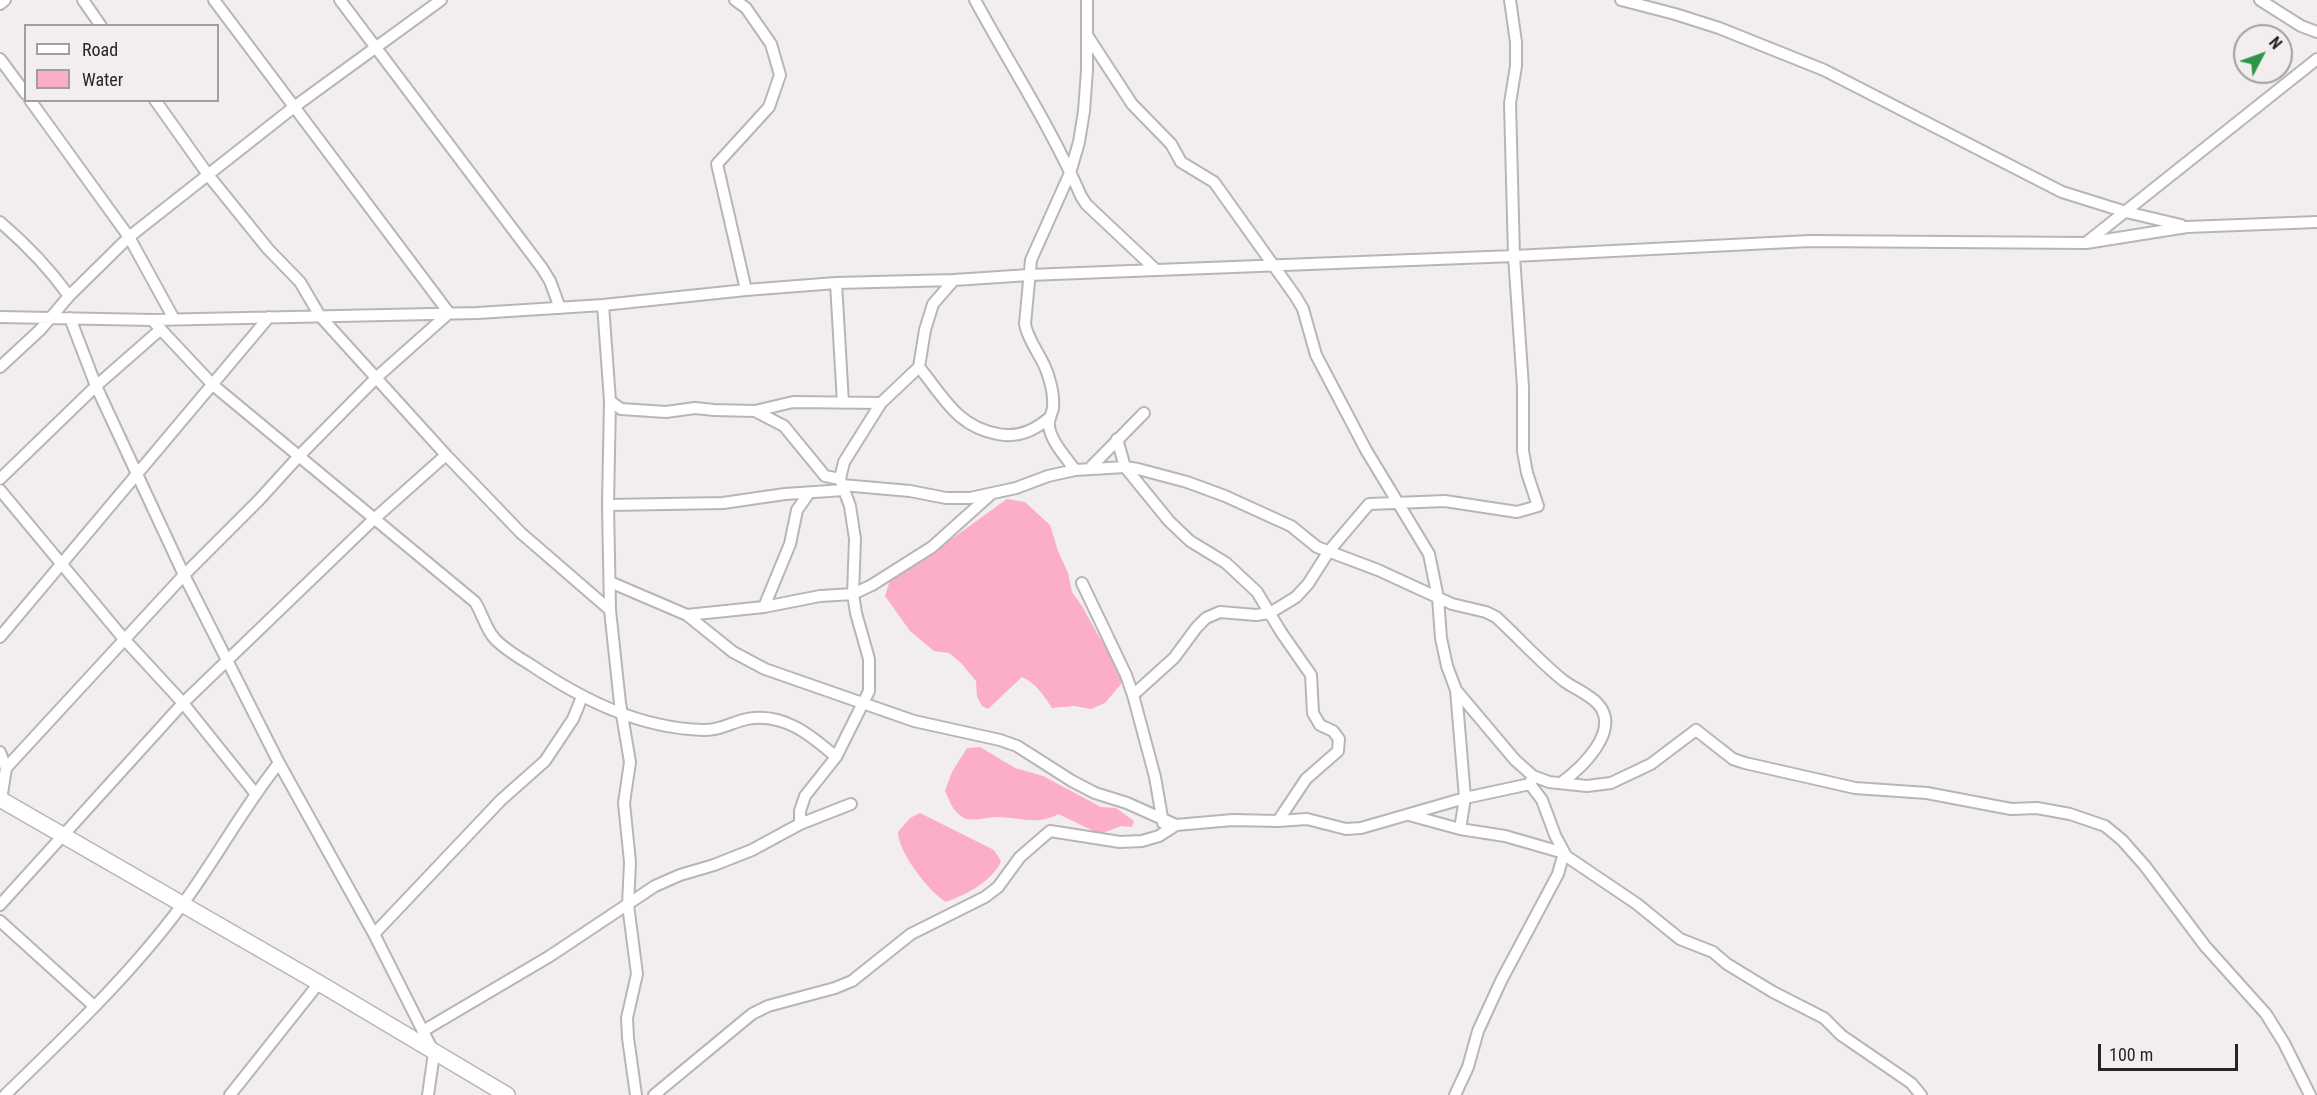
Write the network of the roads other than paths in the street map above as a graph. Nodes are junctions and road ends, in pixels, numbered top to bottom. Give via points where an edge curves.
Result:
1 (5, 0) edge
2 (83, 0) edge
3 (214, 0) edge
4 (340, 0) edge
5 (441, 0) edge
6 (735, 0) edge
7 (975, 0) edge
8 (1087, 0) edge
9 (1510, 0) edge
10 (1621, 0) edge
11 (2260, 0) edge
12 (0, 4) edge
13 (100, 24) edge
14 (2317, 32) edge
15 (1087, 35) junction
16 (376, 48) junction
17 (0, 58) edge
18 (2317, 59) edge
19 (24, 91) edge
20 (31, 102) edge
21 (156, 102) edge
22 (294, 107) junction
23 (1070, 173) junction
24 (209, 176) junction
25 (2126, 212) junction
26 (0, 222) edge
27 (2317, 222) edge
28 (2187, 227) junction
29 (129, 237) junction
30 (2086, 243) junction
31 (1514, 256) junction
32 (1272, 265) junction
33 (1155, 269) junction
34 (1029, 274) junction
35 (954, 280) junction
36 (836, 283) junction
37 (746, 290) junction
38 (69, 296) junction
39 (603, 305) junction
40 (560, 308) junction
41 (449, 313) junction
42 (320, 316) junction
43 (0, 317) edge
44 (269, 317) junction
45 (50, 318) junction
46 (70, 318) junction
47 (174, 319) junction
48 (152, 320) junction
49 (161, 329) junction
50 (919, 367) junction
51 (0, 368) edge
52 (377, 377) junction
53 (213, 385) junction
54 (96, 386) junction
55 (610, 401) junction
56 (843, 403) junction
57 (881, 403) junction
58 (755, 411) junction
59 (1143, 413) dead end
60 (1049, 418) junction
61 (1117, 439) junction
62 (446, 455) junction
63 (299, 456) junction
64 (1125, 467) junction
65 (1090, 468) junction
66 (1075, 470) junction
67 (138, 473) junction
68 (0, 479) edge
69 (842, 485) junction
70 (0, 490) edge
71 (808, 494) junction
72 (990, 494) junction
73 (1397, 501) junction
74 (608, 505) junction
75 (374, 519) junction
76 (1329, 551) junction
77 (60, 563) junction
78 (184, 575) junction
79 (610, 582) junction
80 (1082, 584) dead end
81 (853, 594) junction
82 (1438, 598) junction
83 (764, 607) junction
84 (610, 610) junction
85 (1270, 613) junction
86 (687, 615) junction
87 (0, 637) edge
88 (124, 639) junction
89 (227, 660) junction
90 (1456, 690) junction
91 (1133, 695) junction
92 (582, 697) junction
93 (183, 703) junction
94 (864, 703) junction
95 (622, 715) junction
96 (0, 752) edge
97 (836, 758) junction
98 (279, 763) junction
99 (6, 768) junction
100 (1531, 780) junction
101 (1561, 783) junction
102 (255, 793) junction
103 (1465, 798) junction
104 (1, 800) edge
105 (851, 804) dead end
106 (1409, 815) junction
107 (1163, 820) junction
108 (1278, 822) junction
109 (801, 824) junction
110 (1176, 825) junction
111 (1460, 829) junction
112 (1165, 832) junction
113 (62, 836) junction
114 (1564, 853) junction
115 (0, 905) edge
116 (182, 905) junction
117 (628, 905) junction
118 (0, 921) edge
119 (374, 934) junction
120 (319, 983) junction
121 (94, 1006) junction
122 (423, 1031) junction
123 (434, 1053) junction
124 (5, 1095) edge
125 (230, 1095) edge
126 (428, 1095) edge
127 (507, 1095) edge
128 (636, 1095) edge
129 (654, 1095) edge
130 (1455, 1095) edge
131 (1921, 1095) edge
132 (2310, 1095) edge

1 - 12 street
2 - 13 street
3 - 22 street
4 - 16 street
5 - 16 street
6 - 37 street via 746,8 771,44 780,75 769,107 717,164
7 - 23 street
8 - 15 street
9 - 31 street via 1516,42 1510,103
10 - 25 street via 1719,28 1824,70 2062,192
11 - 14 street
15 - 23 street via 1084,111
15 - 32 street via 1132,104 1171,144 1180,162 1214,182
16 - 22 street
16 - 40 street via 542,268
17 - 19 street
18 - 25 street
20 - 29 street
21 - 24 street
22 - 24 street
22 - 41 street
23 - 33 street via 1086,204
23 - 34 street via 1035,249
24 - 29 street
24 - 42 street via 300,282
25 - 28 street
25 - 30 street
26 - 38 street via 49,268
27 - 28 street
28 - 30 street
29 - 38 street
29 - 47 street
30 - 31 street via 1810,241
31 - 32 street
31 - 73 street via 1523,387 1522,451 1538,506 1517,512 1445,501
32 - 33 street
32 - 73 street via 1303,309 1316,355
33 - 34 street
34 - 35 street
34 - 60 street via 1026,332 1049,376 1053,409
35 - 36 street
35 - 50 street via 933,304
36 - 37 street
36 - 56 street
37 - 39 street
38 - 45 street
39 - 40 street
39 - 55 street
40 - 41 street
41 - 42 street
41 - 52 street
42 - 44 street
42 - 52 street
43 - 45 street
44 - 47 street
44 - 53 street
45 - 46 street
45 - 51 street
46 - 48 street
46 - 54 street
47 - 48 street
48 - 49 street
49 - 53 street
49 - 54 street
50 - 57 street
50 - 60 street via 972,427 1018,435
52 - 62 street
52 - 63 street
53 - 63 street
53 - 67 street
54 - 67 street
54 - 68 street
55 - 58 street via 621,409 643,411
55 - 74 street
56 - 57 street
56 - 58 street via 793,402
57 - 69 street via 849,452
58 - 69 street via 784,426 825,476
59 - 61 street
60 - 66 street via 1052,437
61 - 64 street
61 - 65 street
62 - 75 street
62 - 84 street via 521,533
63 - 75 street
63 - 78 street
64 - 65 street
64 - 76 street via 1226,496 1279,520
64 - 85 street via 1169,521 1190,541 1236,572 1257,592
65 - 66 street
66 - 72 street
67 - 77 street
67 - 78 street
69 - 71 street
69 - 72 street via 946,498
69 - 81 street via 855,539
70 - 77 street
71 - 74 street via 778,494 723,503
71 - 83 street via 797,510 794,534
72 - 81 street via 932,548
73 - 76 street via 1370,504
73 - 82 street via 1430,554
74 - 79 street
75 - 89 street
75 - 92 street via 475,602 487,627 506,649
76 - 82 street
76 - 85 street via 1301,591
77 - 87 street
77 - 88 street
78 - 88 street
78 - 89 street
79 - 84 street
79 - 86 street
80 - 91 street
81 - 83 street
81 - 94 street via 869,659 869,691
82 - 90 street via 1441,638
82 - 101 street via 1496,617 1564,681 1589,696 1603,711 1599,744 1576,772
83 - 86 street
84 - 95 street
85 - 91 street via 1220,612 1206,618 1174,658
85 - 108 street via 1311,675 1312,713 1320,725 1337,734 1340,744 1338,751 1306,779
86 - 94 street via 734,652 765,669
88 - 93 street
88 - 99 street
89 - 93 street
89 - 98 street
90 - 100 street
90 - 103 street
91 - 107 street
92 - 95 street
92 - 119 street via 573,719 545,761 501,800
93 - 102 street
93 - 113 street
94 - 97 street
94 - 107 street via 914,721 1017,746 1095,793
95 - 97 street via 705,730 746,719 776,719 807,733
95 - 117 street via 630,762 624,803 630,862
96 - 99 street
97 - 109 street via 805,796
98 - 102 street
98 - 119 street
99 - 104 street
100 - 101 street
100 - 103 street
100 - 114 street
101 - 132 street via 1611,783 1652,764 1696,730 1732,759 1745,763 1855,788 1927,793 2011,809 2037,808 2105,826 2145,866 2199,938 2266,1014
102 - 116 street
103 - 106 street
103 - 111 street
104 - 113 main road
105 - 109 street
106 - 108 street via 1354,829 1307,819
106 - 111 street
107 - 110 street
107 - 112 street
108 - 110 street via 1233,820
109 - 117 street via 753,850 655,886
110 - 112 street
111 - 114 street via 1505,836
112 - 129 street via 1142,841 1120,842 1050,831 1020,857 985,897 911,934 852,981 768,1005 752,1014
113 - 115 street
113 - 116 main road
114 - 130 street via 1558,874 1478,1031
114 - 131 street via 1680,939 1713,952 1773,992 1824,1018 1841,1035 1911,1083
116 - 120 main road
116 - 121 street
117 - 122 street
117 - 128 street via 637,974 627,1018
118 - 121 street
119 - 122 street
120 - 123 main road
120 - 125 street
121 - 124 street
122 - 123 street
123 - 126 street
123 - 127 main road

